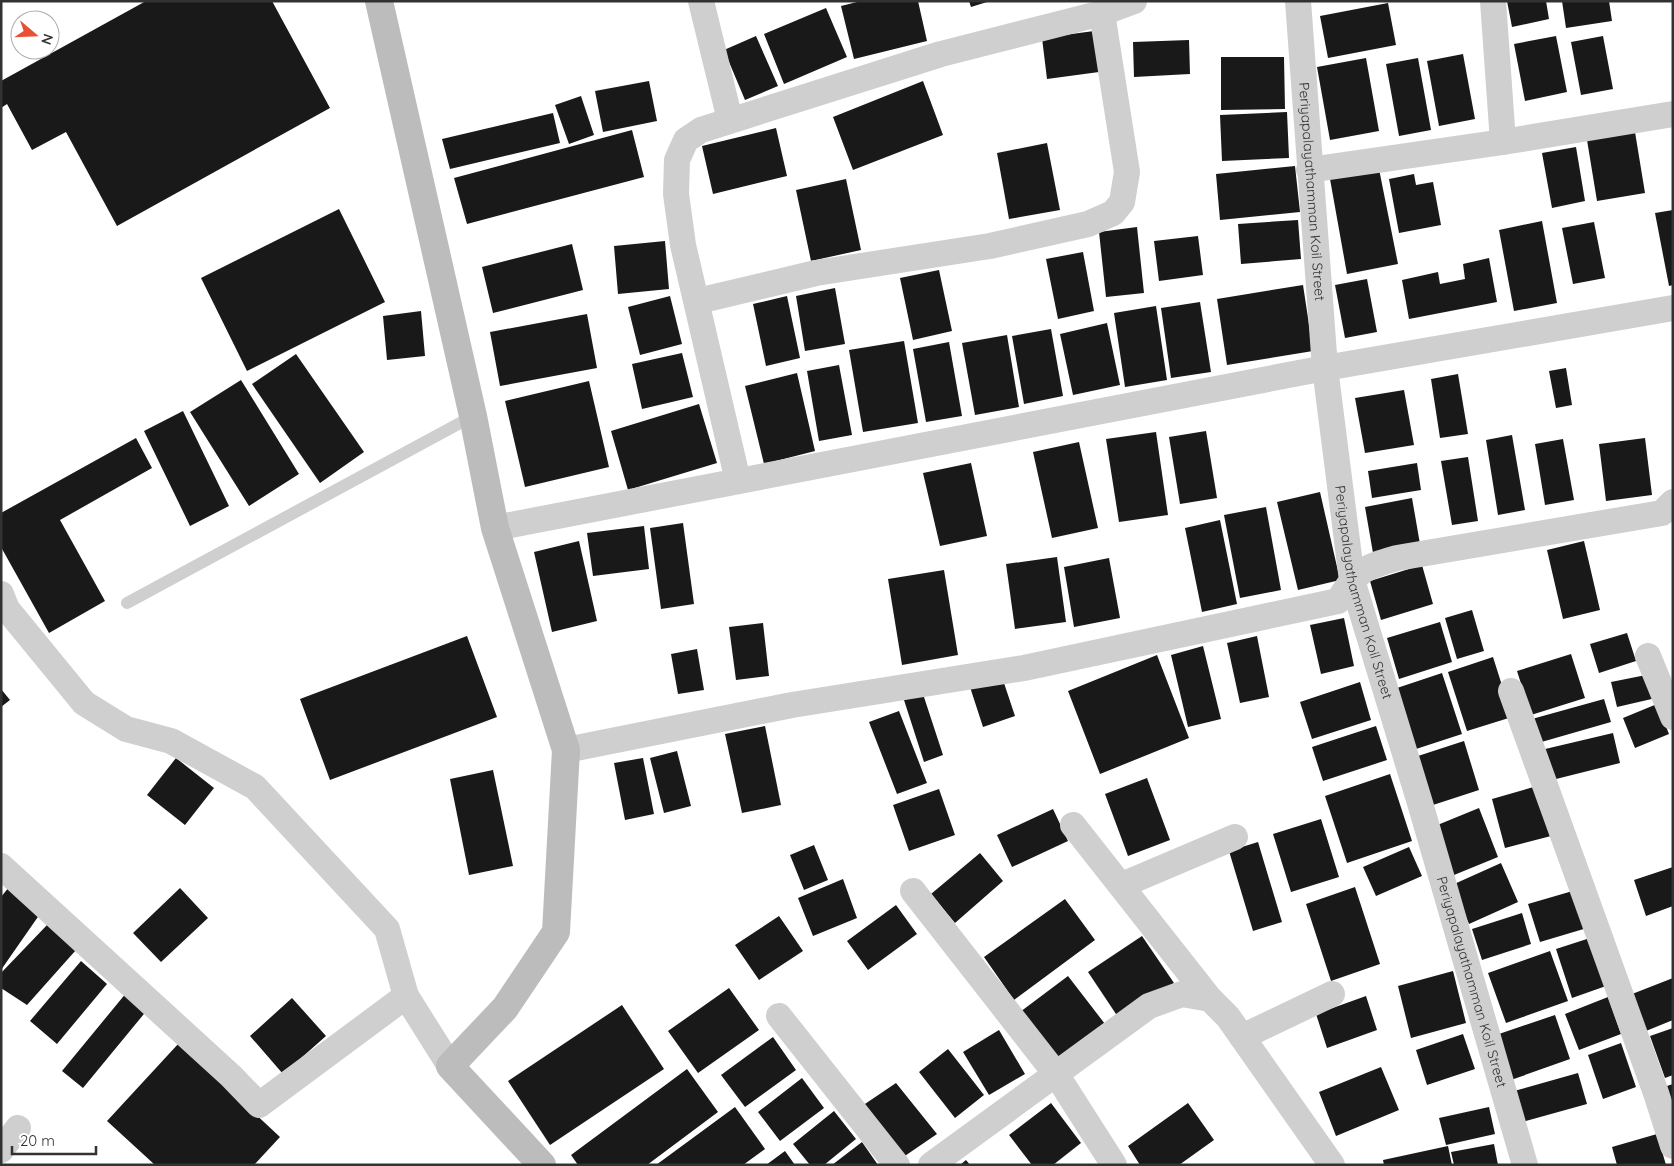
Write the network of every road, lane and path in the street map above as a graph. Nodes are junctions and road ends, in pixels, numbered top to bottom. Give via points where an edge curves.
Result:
1 (379, 1) edge
2 (701, 1) edge
3 (1134, 1) edge
4 (1298, 1) edge
5 (1493, 1) edge
6 (1102, 13) junction
7 (1673, 114) edge
8 (730, 120) junction
9 (1503, 142) junction
10 (1309, 170) junction
11 (698, 301) junction
12 (1673, 308) edge
13 (1325, 368) junction
14 (473, 416) junction
15 (738, 481) junction
16 (1673, 502) edge
17 (495, 528) junction
18 (1352, 580) junction
19 (1, 594) edge
20 (127, 603) dead end
21 (1648, 656) dead end
22 (1511, 691) dead end
23 (1673, 717) edge
24 (566, 750) junction
25 (1073, 825) dead end
26 (1235, 837) dead end
27 (1, 866) edge
28 (1122, 885) junction
29 (913, 891) dead end
30 (1332, 994) dead end
31 (406, 996) junction
32 (1210, 999) junction
33 (779, 1016) dead end
34 (1242, 1037) junction
35 (450, 1066) junction
36 (1056, 1074) junction
37 (18, 1128) dead end
38 (1673, 1146) edge
39 (1, 1150) edge
40 (542, 1165) edge
41 (897, 1165) edge
42 (931, 1165) edge
43 (1114, 1165) edge
44 (1332, 1165) edge
45 (1525, 1165) edge

1 - 14 street
2 - 8 street
3 - 6 street
4 - 10 street, Periyapalayathamman Koil Street
5 - 9 street
6 - 8 street via 941,54
6 - 11 street via 1127,172 1122,202 1113,213 1088,224 990,246 816,273
7 - 9 street
8 - 11 street via 701,130 686,140 677,160 676,194 683,245
9 - 10 street
10 - 13 street, Periyapalayathamman Koil Street
11 - 15 street
12 - 13 street
13 - 15 street
13 - 18 street, Periyapalayathamman Koil Street
14 - 17 street
14 - 20 lane
15 - 17 street
16 - 18 street via 1662,513 1397,558 1360,570
17 - 24 street
18 - 24 street via 1338,601 1024,668 792,705
18 - 45 street, Periyapalayathamman Koil Street
19 - 31 street via 8,609 84,703 126,729 171,741 255,788 387,929
21 - 23 street
22 - 38 street
24 - 35 street via 556,932 505,1008
25 - 28 street
26 - 28 street
27 - 31 street via 231,1076 258,1105
28 - 32 street
29 - 36 street
30 - 34 street
31 - 35 street
32 - 34 street
32 - 36 street via 1182,994 1150,1006
33 - 41 street
34 - 44 street
35 - 40 street
36 - 42 street
36 - 43 street
37 - 39 street

